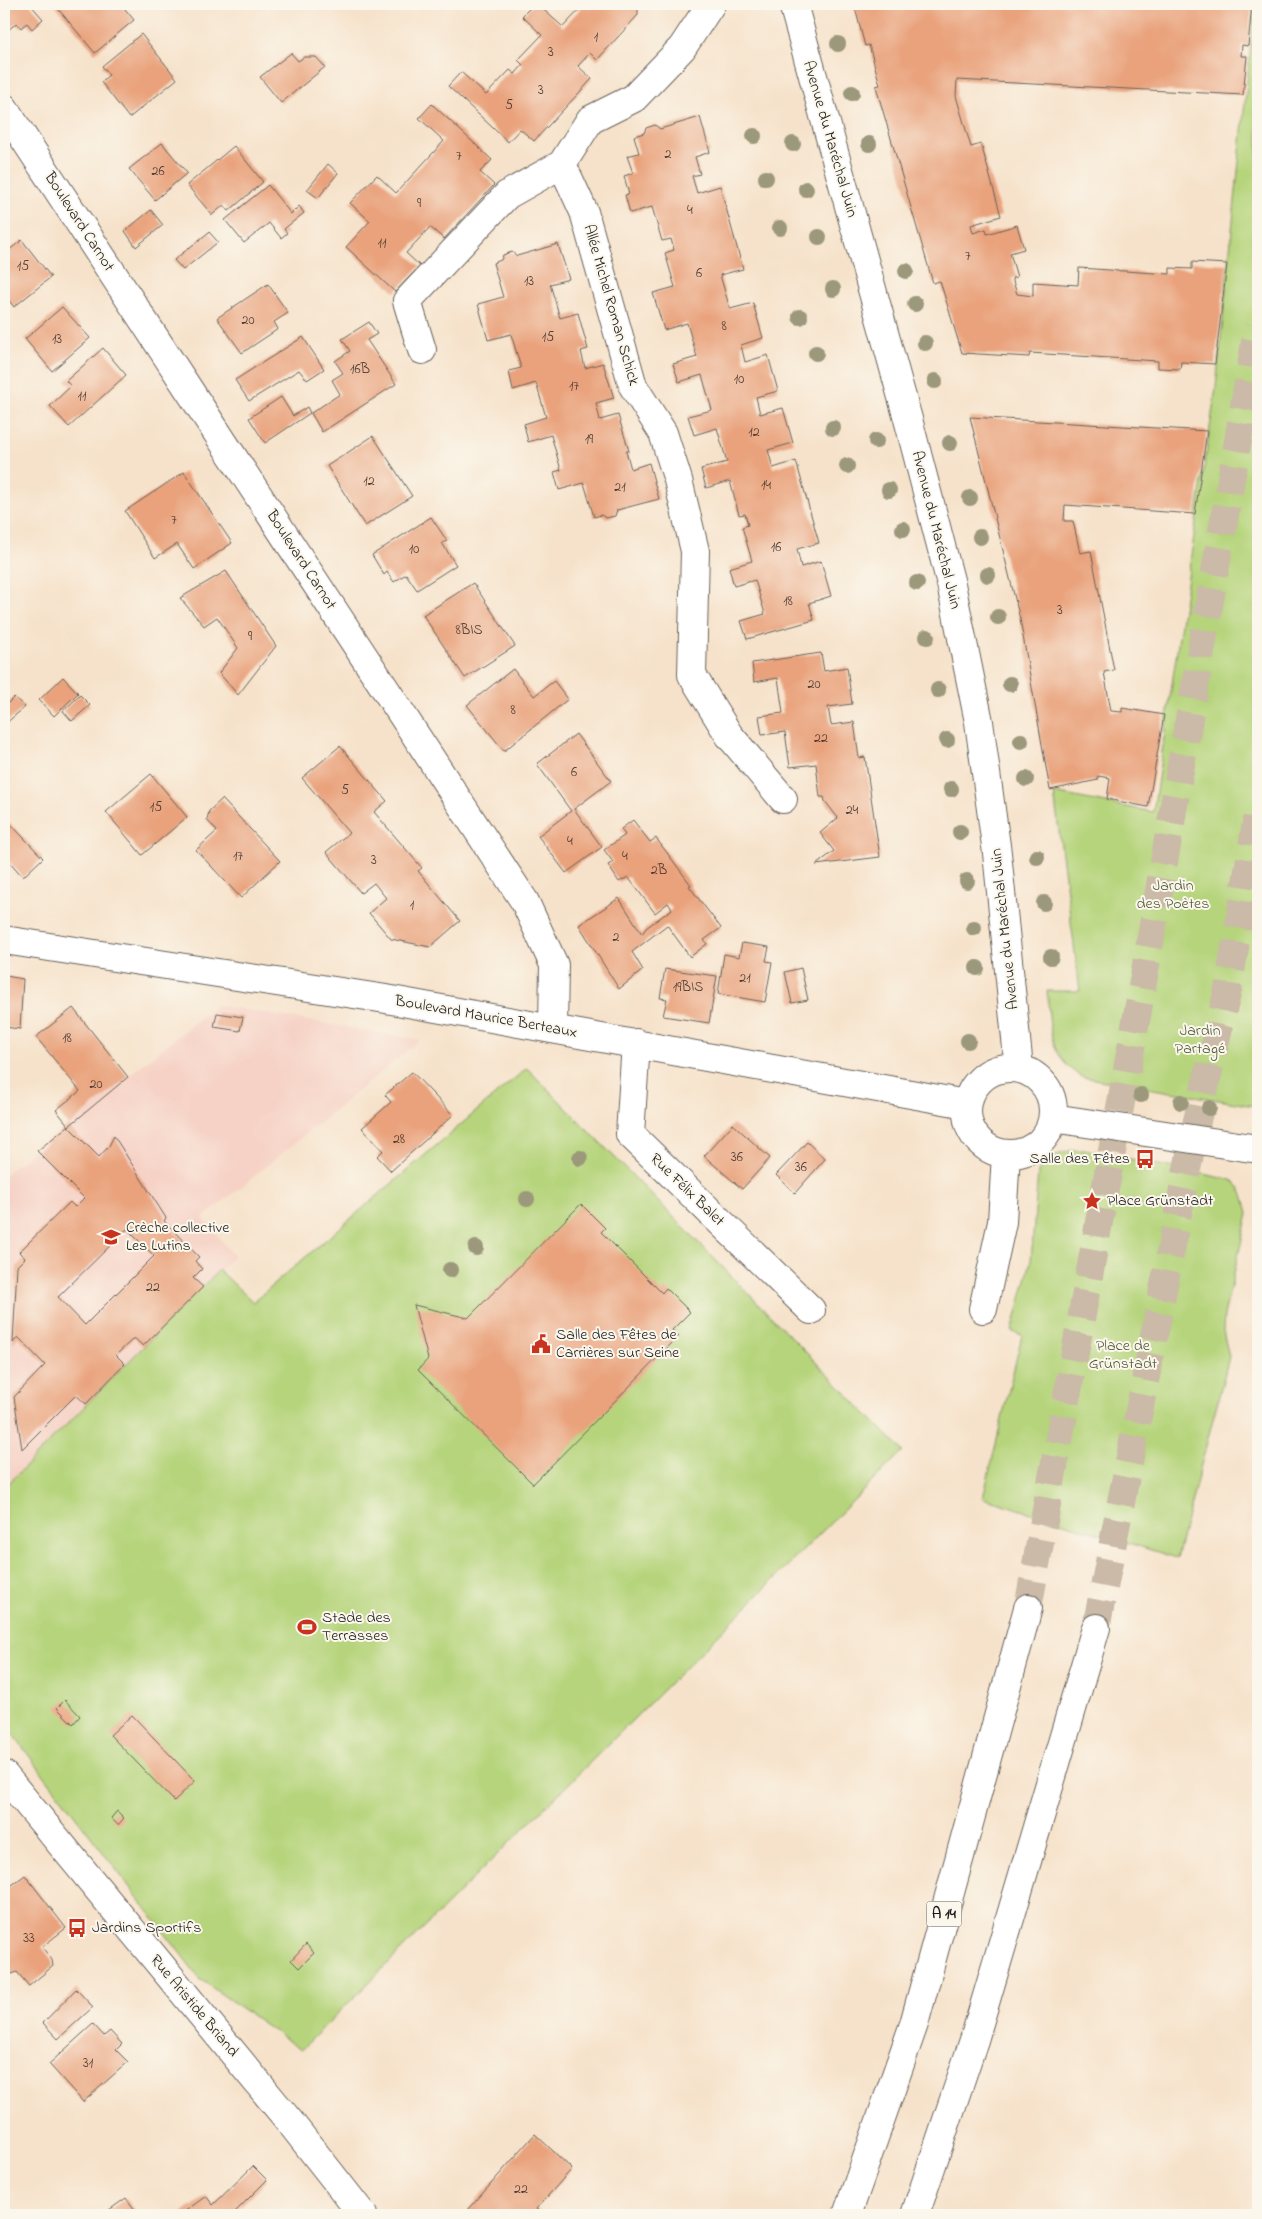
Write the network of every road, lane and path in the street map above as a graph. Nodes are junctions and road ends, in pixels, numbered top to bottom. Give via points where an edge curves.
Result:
1 (711, 4) edge
2 (793, 4) edge
3 (4, 108) edge
4 (562, 164) junction
5 (422, 350) dead end
6 (783, 799) dead end
7 (4, 940) edge
8 (553, 1029) junction
9 (636, 1043) junction
10 (1019, 1068) junction
11 (966, 1104) junction
12 (1053, 1118) junction
13 (1258, 1149) edge
14 (1006, 1154) junction
15 (983, 1309) dead end
16 (811, 1310) dead end
17 (1028, 1608) tunnel mouth
18 (1096, 1628) tunnel mouth
19 (4, 1775) edge
20 (363, 2215) edge
21 (847, 2215) edge
22 (915, 2215) edge

1 - 4 main road via 682,48 634,98 590,120
2 - 10 main road, Avenue du Maréchal Juin via 951,584 979,722 998,852
3 - 8 main road, Boulevard Carnot via 525,902 554,964
4 - 5 main road via 507,195 407,301
4 - 6 main road, Allée Michel Roman Schick via 584,212 633,386 663,433 678,480 695,551 692,675 729,735
7 - 8 main road, Boulevard Maurice Berteaux via 386,999
8 - 9 main road, Boulevard Maurice Berteaux
9 - 11 main road, Boulevard Maurice Berteaux
9 - 16 main road, Rue Félix Balet via 630,1134 781,1266
10 - 11 main road via 1004,1067 978,1080
10 - 12 main road via 1034,1074 1045,1085 1052,1103
11 - 14 main road via 967,1119 977,1139 989,1149
12 - 13 main road
12 - 14 main road via 1040,1142 1016,1154
14 - 15 main road via 1002,1222
17 - 21 main road, A 14 via 914,2024
18 - 22 main road via 974,2040
19 - 20 main road, Rue Aristide Briand

